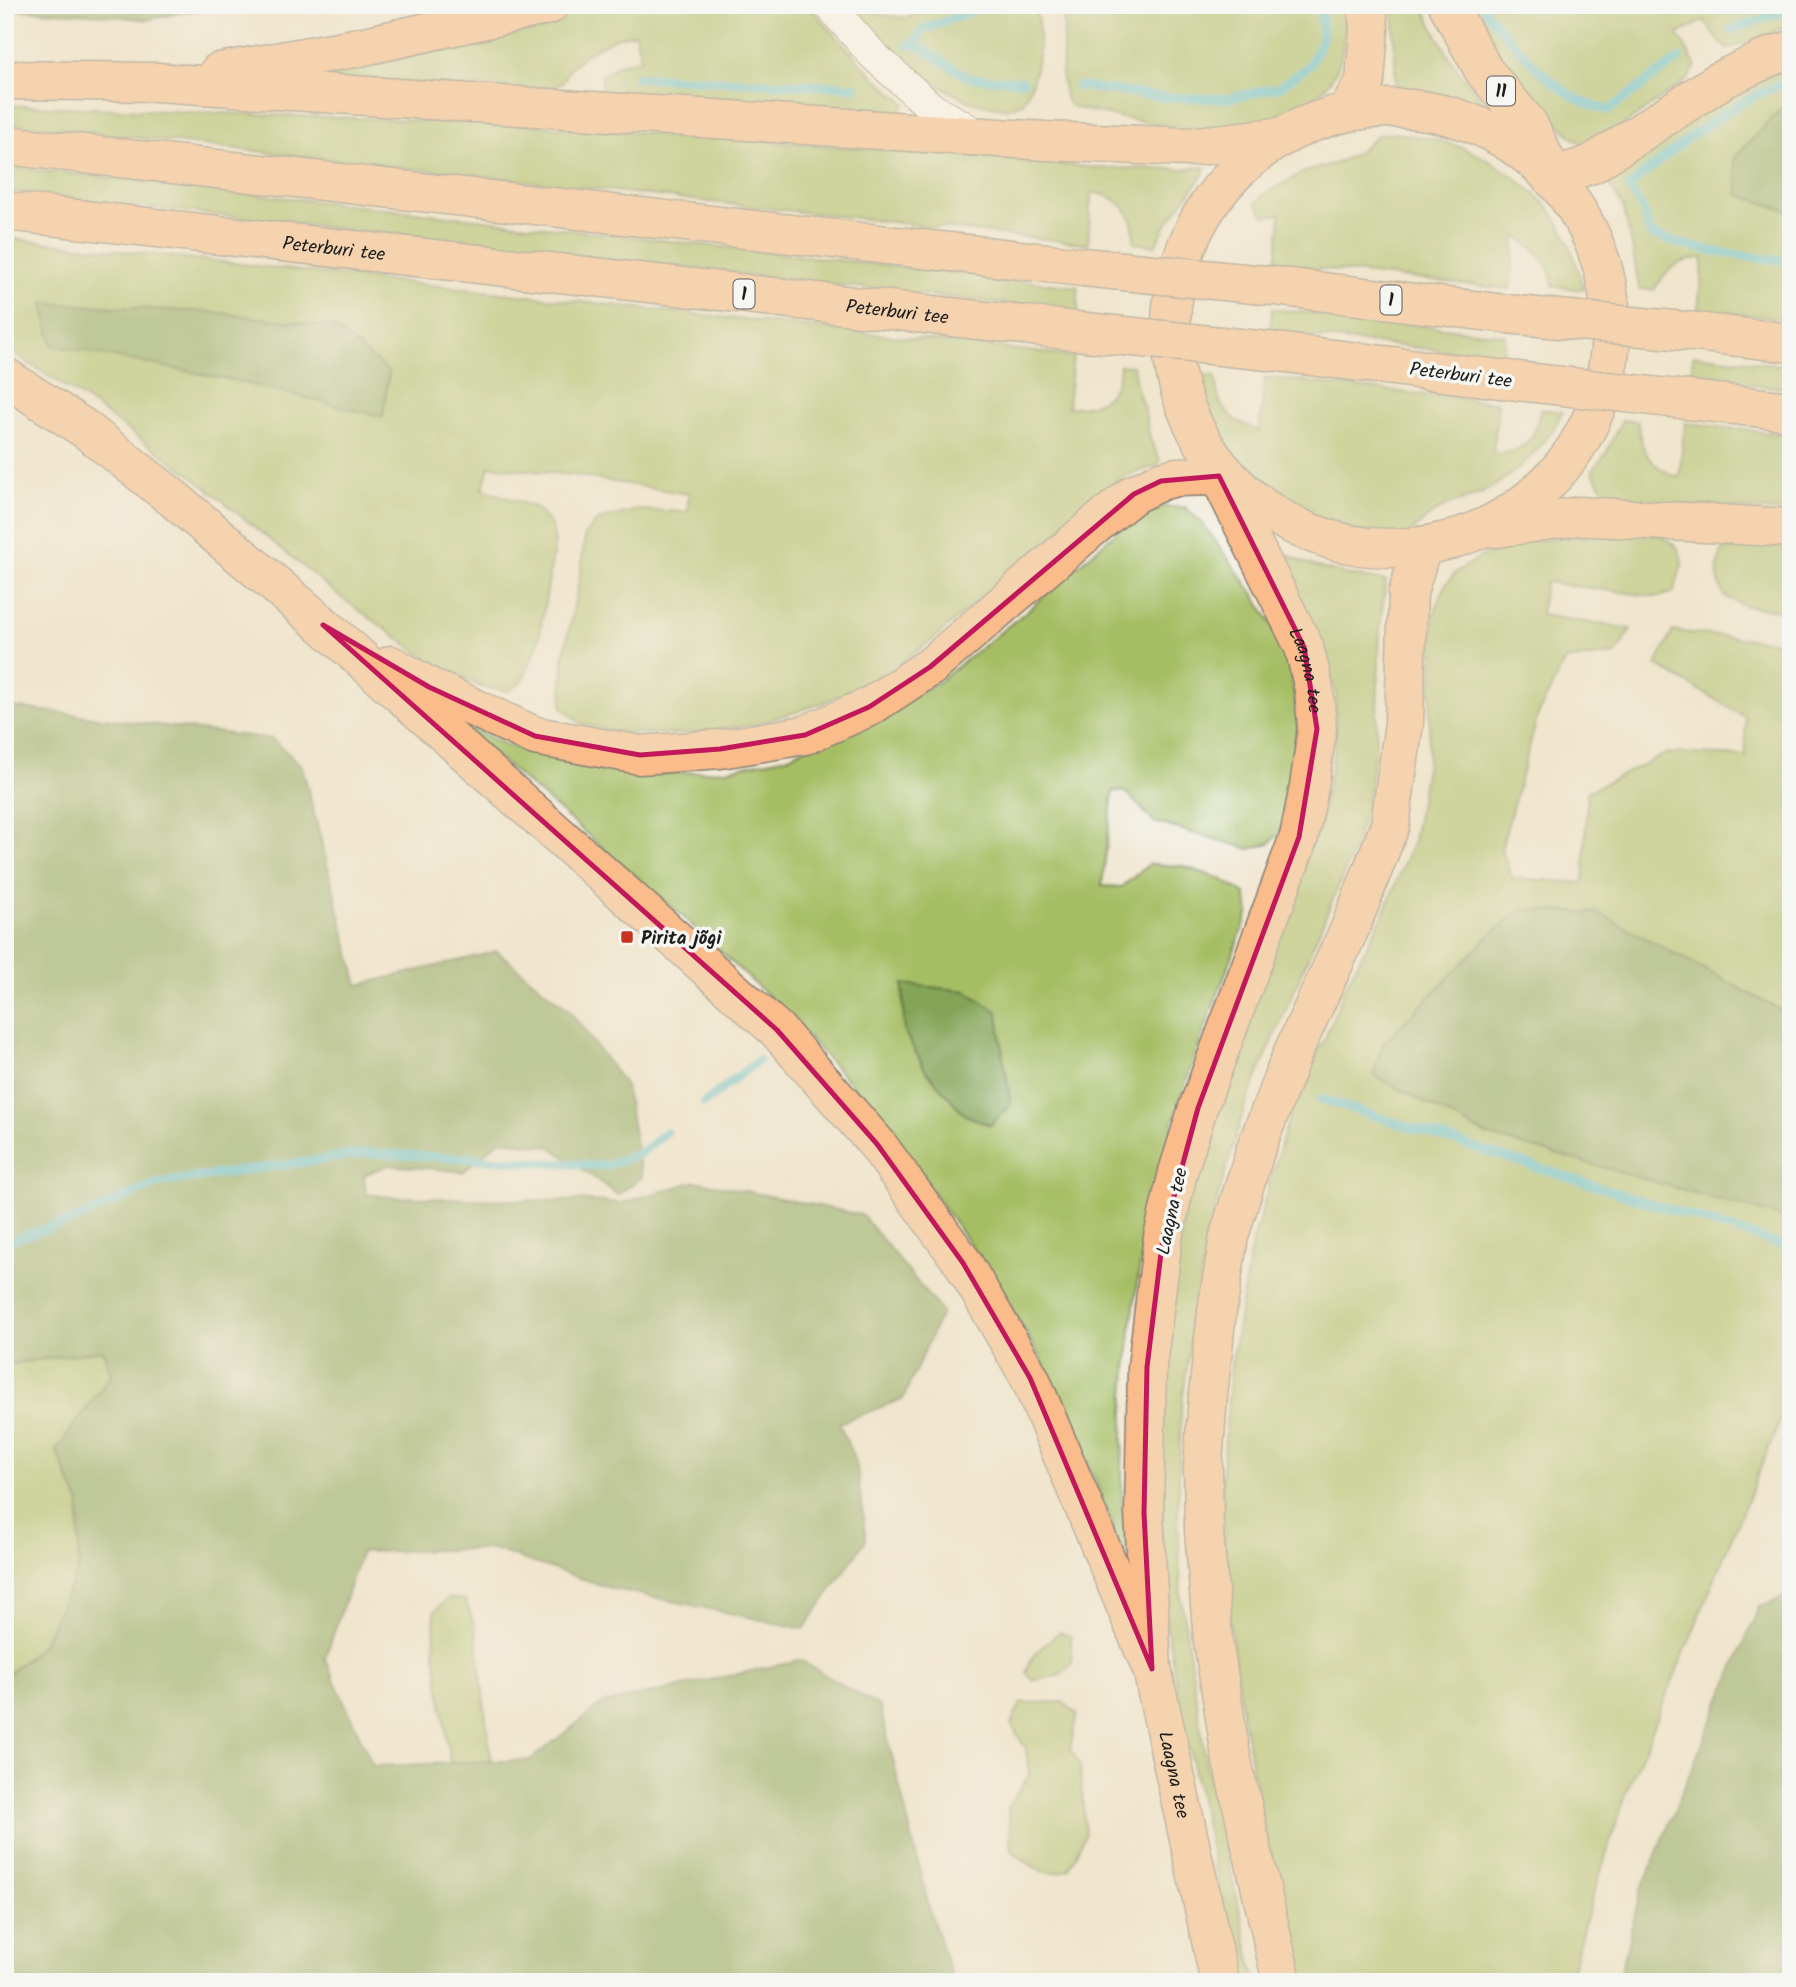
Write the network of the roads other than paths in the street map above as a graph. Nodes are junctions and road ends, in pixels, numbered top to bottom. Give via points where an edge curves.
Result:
1 (549, 5) edge
2 (829, 5) edge
3 (1367, 5) edge
4 (1448, 5) edge
5 (1791, 50) edge
6 (5, 80) edge
7 (157, 82) junction
8 (1348, 111) junction
9 (980, 136) junction
10 (1278, 137) junction
11 (5, 145) edge
12 (1553, 177) junction
13 (5, 211) edge
14 (1791, 343) edge
15 (5, 377) edge
16 (1791, 411) edge
17 (1219, 476) junction
18 (1791, 528) edge
19 (1481, 530) junction
20 (1423, 546) junction
21 (323, 625) junction
22 (1152, 1669) junction
23 (1220, 1982) edge
24 (1282, 1982) edge

1 - 7 main road via 360,47
2 - 9 street via 873,55 932,108
3 - 8 main road via 1365,81
4 - 12 main road, 11 via 1484,71 1528,124
5 - 12 main road via 1721,80 1592,164
6 - 7 main road
7 - 9 main road
8 - 10 main road
8 - 12 main road via 1417,108 1469,120 1516,145
9 - 10 main road via 1188,147
10 - 17 main road, Laagna tee via 1228,178 1193,231 1173,292 1172,356 1186,420
11 - 14 main road, 1, bridge
12 - 19 main road via 1593,236 1612,306 1607,377 1580,444 1528,502
13 - 16 main road, Peterburi tee / 1, bridge
15 - 21 main road via 94,436
17 - 20 main road via 1308,531 1364,547
17 - 21 main road via 1175,477 1134,494 930,667 869,707 805,735 720,749 640,755 535,736 429,687
17 - 22 main road, Laagna tee via 1304,647 1317,729 1299,837 1198,1108 1163,1237 1146,1381 1144,1513
18 - 19 main road via 1579,516
19 - 20 main road
20 - 24 main road via 1408,593 1404,723 1390,825 1256,1148 1229,1236 1208,1395 1204,1531 1213,1642 1231,1756
21 - 22 main road via 776,1030 877,1144 963,1263 1030,1378
22 - 23 main road, Laagna tee

